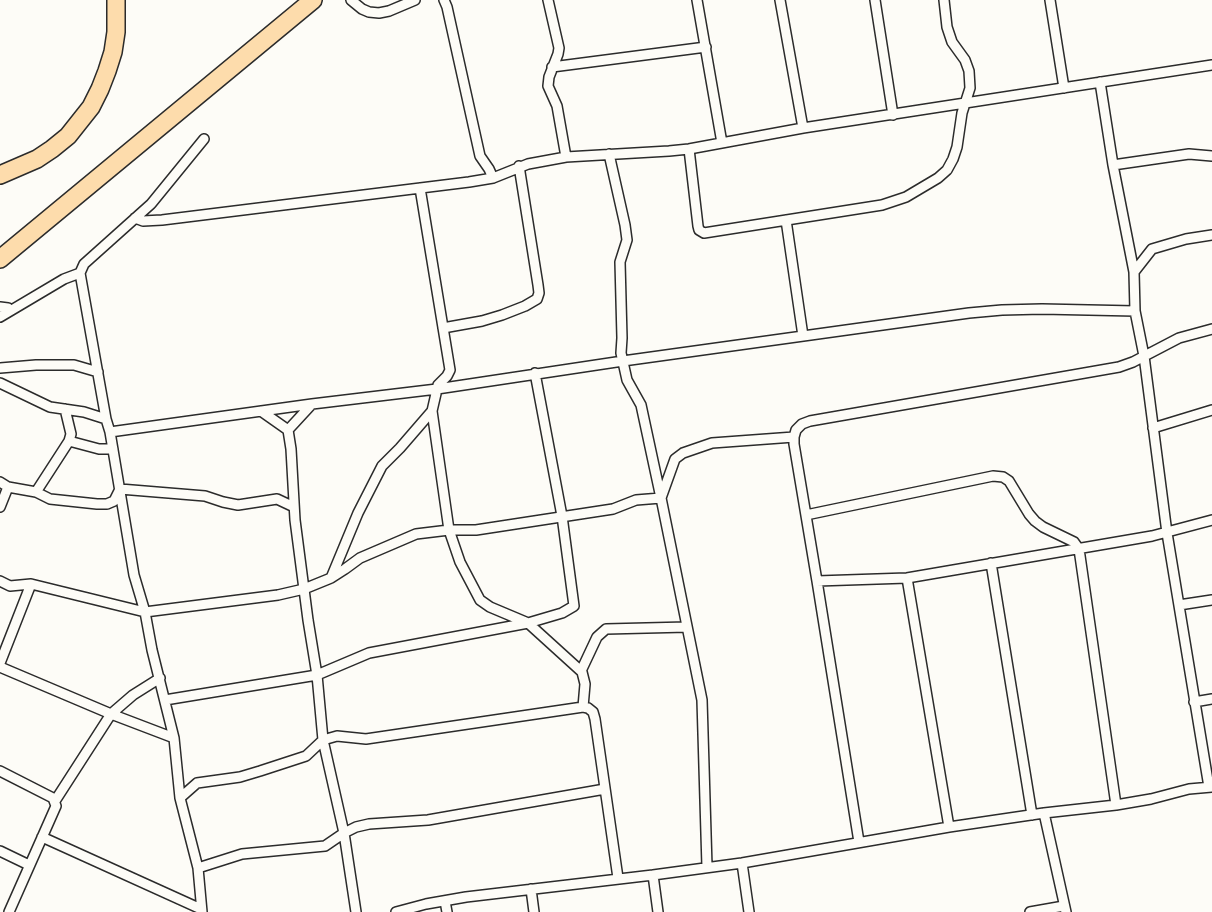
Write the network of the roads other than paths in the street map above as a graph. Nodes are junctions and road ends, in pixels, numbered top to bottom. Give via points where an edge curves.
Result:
1 (116, 0) edge
2 (313, 0) edge
3 (352, 0) edge
4 (416, 0) edge
5 (444, 0) edge
6 (548, 0) edge
7 (697, 0) edge
8 (780, 0) edge
9 (875, 0) edge
10 (944, 0) edge
11 (1050, 0) edge
12 (706, 47) junction
13 (1212, 65) edge
14 (552, 67) junction
15 (1100, 82) junction
16 (1064, 88) junction
17 (966, 104) junction
18 (893, 115) junction
19 (803, 128) junction
20 (204, 139) dead end
21 (722, 143) junction
22 (689, 148) junction
23 (609, 154) junction
24 (1212, 156) edge
25 (566, 157) junction
26 (1113, 165) junction
27 (519, 166) junction
28 (0, 175) edge
29 (493, 178) junction
30 (420, 188) junction
31 (135, 218) junction
32 (786, 220) junction
33 (1212, 234) edge
34 (0, 259) edge
35 (80, 272) junction
36 (1134, 272) junction
37 (0, 307) edge
38 (10, 311) junction
39 (1135, 311) junction
40 (0, 317) edge
41 (443, 328) junction
42 (1212, 329) edge
43 (804, 336) junction
44 (1144, 356) junction
45 (622, 361) junction
46 (0, 368) edge
47 (98, 372) junction
48 (535, 373) junction
49 (0, 383) edge
50 (437, 389) junction
51 (312, 404) junction
52 (64, 409) junction
53 (1212, 410) edge
54 (261, 411) junction
55 (432, 411) junction
56 (106, 419) junction
57 (1153, 428) junction
58 (288, 430) junction
59 (110, 432) junction
60 (794, 437) junction
61 (69, 441) junction
62 (113, 449) junction
63 (4, 484) edge
64 (120, 489) junction
65 (36, 492) junction
66 (661, 498) junction
67 (0, 507) edge
68 (294, 507) junction
69 (806, 515) junction
70 (562, 516) junction
71 (1212, 520) edge
72 (449, 530) junction
73 (1167, 533) junction
74 (1079, 548) junction
75 (991, 564) junction
76 (331, 578) junction
77 (907, 578) junction
78 (0, 581) edge
79 (817, 581) junction
80 (31, 584) junction
81 (304, 589) junction
82 (1212, 600) edge
83 (1179, 605) junction
84 (145, 612) junction
85 (528, 622) junction
86 (687, 627) junction
87 (3, 645) edge
88 (0, 663) edge
89 (0, 667) edge
90 (581, 671) junction
91 (317, 675) junction
92 (160, 678) junction
93 (1212, 699) edge
94 (165, 700) junction
95 (1194, 702) junction
96 (583, 707) junction
97 (111, 714) junction
98 (174, 738) junction
99 (323, 740) junction
100 (0, 772) edge
101 (1211, 787) edge
102 (605, 789) junction
103 (180, 798) junction
104 (55, 802) junction
105 (1116, 805) junction
106 (1044, 813) junction
107 (1032, 815) junction
108 (949, 827) junction
109 (344, 833) junction
110 (42, 837) junction
111 (859, 842) junction
112 (0, 852) edge
113 (742, 862) junction
114 (29, 865) junction
115 (707, 867) junction
116 (198, 868) junction
117 (652, 875) junction
118 (618, 878) junction
119 (531, 889) junction
120 (445, 901) junction
121 (1065, 909) edge
122 (201, 910) edge
123 (9, 912) edge
124 (356, 912) edge
125 (396, 912) edge
126 (447, 912) edge
127 (534, 912) edge
128 (658, 912) edge
129 (749, 912) edge
130 (1030, 912) edge

1 - 28 highway via 116,32 112,52 107,71 91,107 68,136 52,149 37,159
2 - 34 highway
3 - 4 street via 362,9 379,13
5 - 29 street via 480,156
6 - 14 street via 559,48
7 - 12 street
8 - 19 street
9 - 18 street
10 - 17 street via 947,27 952,42 965,60 969,71 970,88
11 - 16 street
12 - 14 street
12 - 21 street
13 - 15 street
14 - 25 street via 548,86 557,106
15 - 16 street
15 - 26 street
16 - 17 street
17 - 18 street
17 - 32 street via 953,159 947,170 928,184 895,202
18 - 19 street
19 - 21 street
20 - 31 street via 158,196
21 - 22 street
22 - 23 street
22 - 32 street via 698,226 701,232
23 - 25 street
23 - 45 street via 627,240 620,262
24 - 26 street via 1189,154
25 - 27 street
26 - 36 street
27 - 29 street
27 - 41 street via 538,285 537,298 502,315
29 - 30 street
30 - 31 street via 162,220 143,221
30 - 41 street
31 - 35 street via 84,264
32 - 43 street
33 - 36 street via 1152,249
35 - 38 street
35 - 47 street
36 - 39 street
37 - 38 street via 8,308
38 - 40 street
39 - 43 street via 1002,310
39 - 44 street
41 - 50 street via 450,370
42 - 44 street via 1179,338
43 - 45 street
44 - 57 street
44 - 60 street via 1119,367 810,421 796,430
45 - 48 street
45 - 66 street via 627,380 641,405
46 - 47 street via 74,365
47 - 56 street
48 - 50 street
48 - 70 street
49 - 52 street via 50,407
50 - 51 street
50 - 55 street
51 - 54 street
51 - 58 street
52 - 56 street
52 - 61 street via 71,434
53 - 57 street
54 - 58 street
54 - 59 street
55 - 72 street
55 - 76 street via 382,466 358,513
56 - 59 street
57 - 73 street
58 - 68 street
59 - 62 street
60 - 66 street via 712,443 683,453 675,459
60 - 69 street
61 - 62 street via 99,449
61 - 65 street
62 - 64 street
63 - 65 street
63 - 67 street
64 - 65 street via 114,501 107,504 50,500
64 - 68 street via 205,496 238,505 277,500
64 - 84 street via 134,575
66 - 70 street via 636,500 613,509
66 - 86 street
68 - 81 street
69 - 74 street via 993,476 1003,477 1009,481 1035,521 1043,528 1074,542
69 - 79 street
70 - 72 street via 476,530
70 - 85 street via 574,606 562,613
71 - 73 street
72 - 76 street via 416,534 360,558
72 - 85 street via 460,562 480,600 490,607
73 - 74 street
73 - 83 street
74 - 75 street
74 - 105 street
75 - 77 street
75 - 107 street
76 - 81 street
77 - 79 street
77 - 108 street
78 - 80 street via 10,586
79 - 111 street
80 - 84 street
80 - 87 street
81 - 84 street via 278,595
81 - 91 street
82 - 83 street
83 - 95 street
84 - 92 street
85 - 90 street
85 - 91 street via 369,653
86 - 90 street via 606,629 597,637
86 - 115 street via 702,700
87 - 88 street
89 - 97 street
90 - 96 street via 585,684
91 - 94 street
91 - 99 street
92 - 94 street
92 - 97 street via 133,695
93 - 95 street
94 - 98 street
95 - 101 street
96 - 99 street via 366,739 337,736
96 - 102 street via 593,712 596,719
97 - 98 street
97 - 104 street
98 - 103 street
99 - 103 street via 306,756 249,775 197,783
99 - 109 street
100 - 104 street via 49,796
101 - 105 street via 1189,789
102 - 109 street via 428,820 369,824
102 - 118 street
103 - 116 street
104 - 110 street
105 - 106 street
106 - 107 street
106 - 121 street
107 - 108 street
108 - 111 street
109 - 116 street via 325,846 242,854
109 - 124 street
110 - 114 street
110 - 122 street
111 - 113 street
112 - 114 street
113 - 115 street
113 - 129 street
114 - 123 street
115 - 117 street
116 - 122 street
117 - 118 street
117 - 128 street
118 - 119 street
119 - 120 street
119 - 127 street
120 - 125 street
120 - 126 street
121 - 130 street

